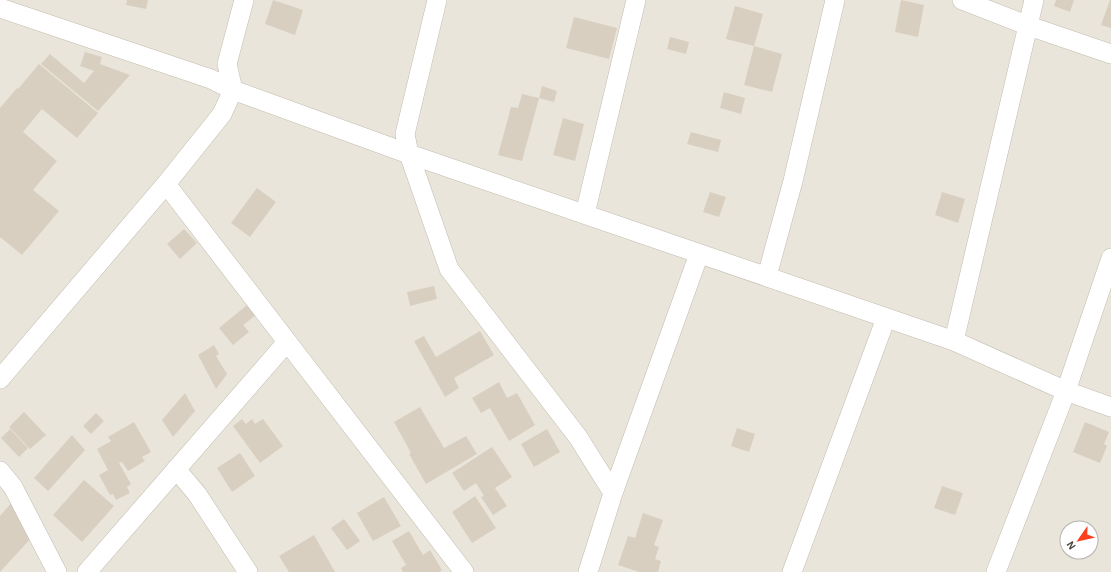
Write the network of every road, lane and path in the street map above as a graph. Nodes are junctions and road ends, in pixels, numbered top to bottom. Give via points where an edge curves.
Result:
1 (244, 0) edge
2 (437, 0) edge
3 (636, 0) edge
4 (835, 0) edge
5 (962, 0) edge
6 (1034, 0) edge
7 (0, 8) edge
8 (1029, 26) junction
9 (1111, 54) edge
10 (233, 90) junction
11 (409, 154) junction
12 (166, 184) junction
13 (585, 214) junction
14 (699, 254) junction
15 (1111, 258) edge
16 (767, 276) junction
17 (886, 318) junction
18 (954, 341) junction
19 (287, 342) junction
20 (0, 379) edge
21 (1066, 391) junction
22 (1111, 407) edge
23 (176, 469) junction
24 (0, 471) edge
25 (613, 493) junction
26 (57, 572) edge
27 (87, 572) edge
28 (248, 572) edge
29 (464, 572) edge
30 (588, 572) edge
31 (792, 572) edge
32 (996, 572) edge

1 - 10 street via 227,64
2 - 11 street via 405,134
3 - 13 street
4 - 16 street via 793,181
5 - 8 street
6 - 8 street
7 - 10 street via 211,79
8 - 9 street
8 - 18 street
10 - 11 street
10 - 12 street via 222,114
11 - 13 street
11 - 25 street via 449,269 578,437
12 - 19 street
12 - 20 street
13 - 14 street
14 - 16 street
14 - 25 street
15 - 21 street
16 - 17 street
17 - 18 street
17 - 31 street
18 - 21 street
19 - 23 street
19 - 29 street
21 - 22 street
21 - 32 street
23 - 27 street
23 - 28 street via 197,494
24 - 26 street via 14,487
25 - 30 street

